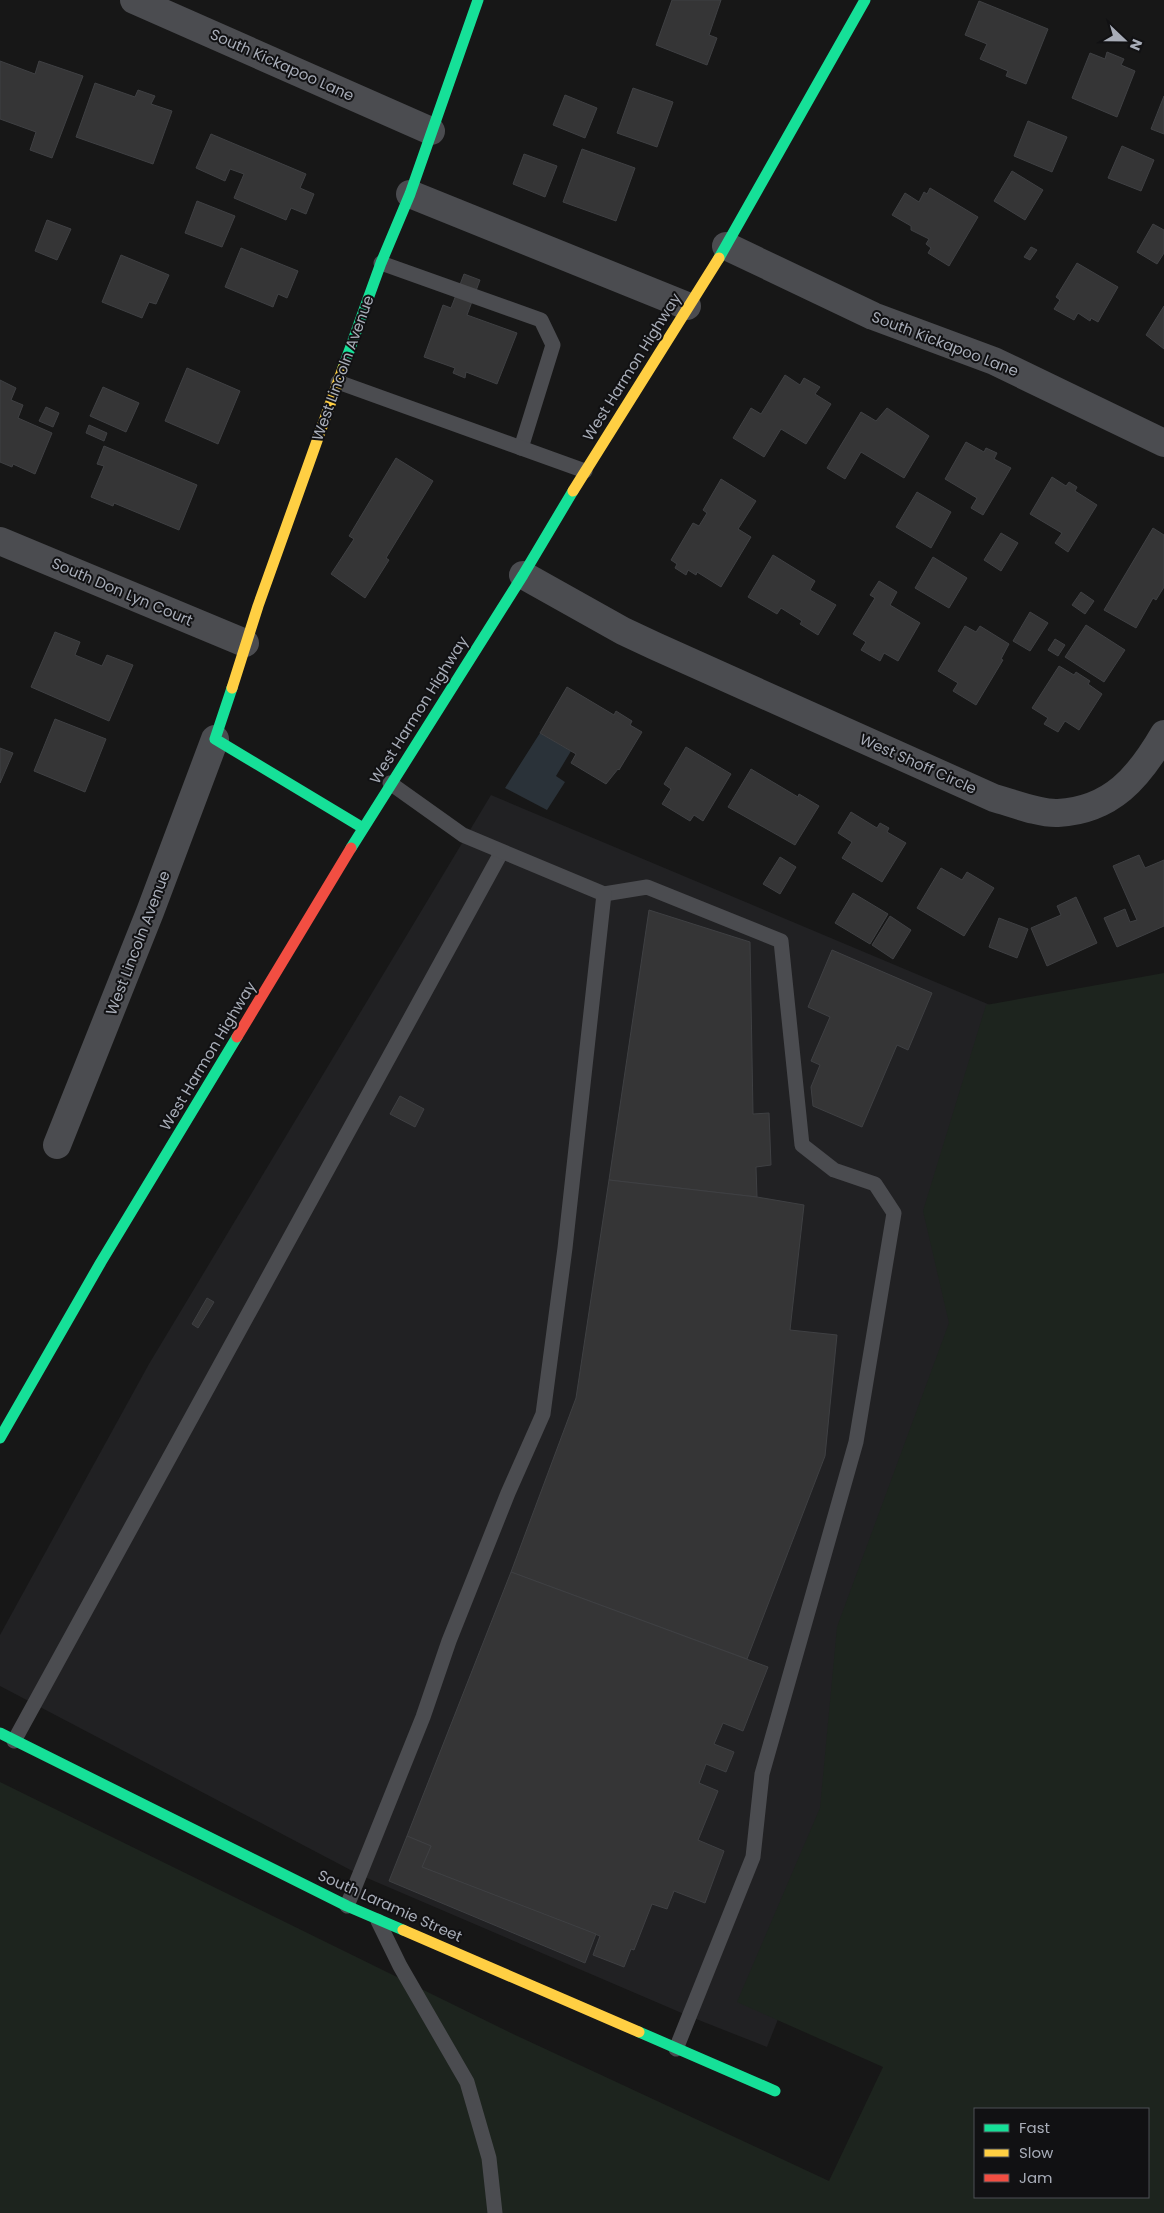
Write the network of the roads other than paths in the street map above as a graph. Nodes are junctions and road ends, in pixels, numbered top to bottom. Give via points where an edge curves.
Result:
1 (134, 0) edge
2 (478, 0) edge
3 (865, 0) edge
4 (431, 130) junction
5 (410, 194) junction
6 (726, 246) junction
7 (381, 264) junction
8 (688, 306) junction
9 (338, 382) junction
10 (1164, 443) edge
11 (522, 448) junction
12 (585, 471) junction
13 (0, 540) edge
14 (522, 575) junction
15 (245, 643) junction
16 (1164, 734) edge
17 (215, 739) junction
18 (390, 783) junction
19 (363, 828) junction
20 (501, 852) junction
21 (604, 894) junction
22 (57, 1145) dead end
23 (2, 1432) edge
24 (0, 1733) edge
25 (14, 1740) junction
26 (347, 1906) junction
27 (377, 1918) junction
28 (676, 2049) junction
29 (775, 2091) dead end
30 (495, 2213) edge

1 - 4 street, South Kickapoo Lane
2 - 4 street, West Lincoln Avenue
3 - 6 street, West Harmon Highway
4 - 5 street, West Lincoln Avenue
5 - 7 street, West Lincoln Avenue
5 - 8 street
6 - 8 street, West Harmon Highway
6 - 10 street, South Kickapoo Lane via 873,316 994,361
7 - 9 street, West Lincoln Avenue
7 - 11 lane via 541,320 553,345
8 - 12 street, West Harmon Highway
9 - 11 lane
9 - 15 street, West Lincoln Avenue
11 - 12 lane
12 - 14 street, West Harmon Highway
13 - 15 street, South Don Lyn Court
14 - 16 street, West Shoff Circle via 623,631 994,798 1057,813 1085,808 1124,789 1148,762
14 - 18 street, West Harmon Highway
15 - 17 street, West Lincoln Avenue
17 - 19 street
17 - 22 street, West Lincoln Avenue
18 - 19 street, West Harmon Highway
18 - 20 lane via 463,835
19 - 23 street, West Harmon Highway
20 - 21 lane
20 - 25 lane
21 - 26 lane via 565,1248 543,1414 508,1493
21 - 28 lane via 647,887 782,941 802,1145 834,1170 875,1184 894,1213 856,1442 762,1774 753,1857
24 - 25 street, South Laramie Street
25 - 26 street, South Laramie Street
26 - 27 street, South Laramie Street
27 - 28 street, South Laramie Street
27 - 30 lane via 400,1966 467,2082 489,2158
28 - 29 street, South Laramie Street

